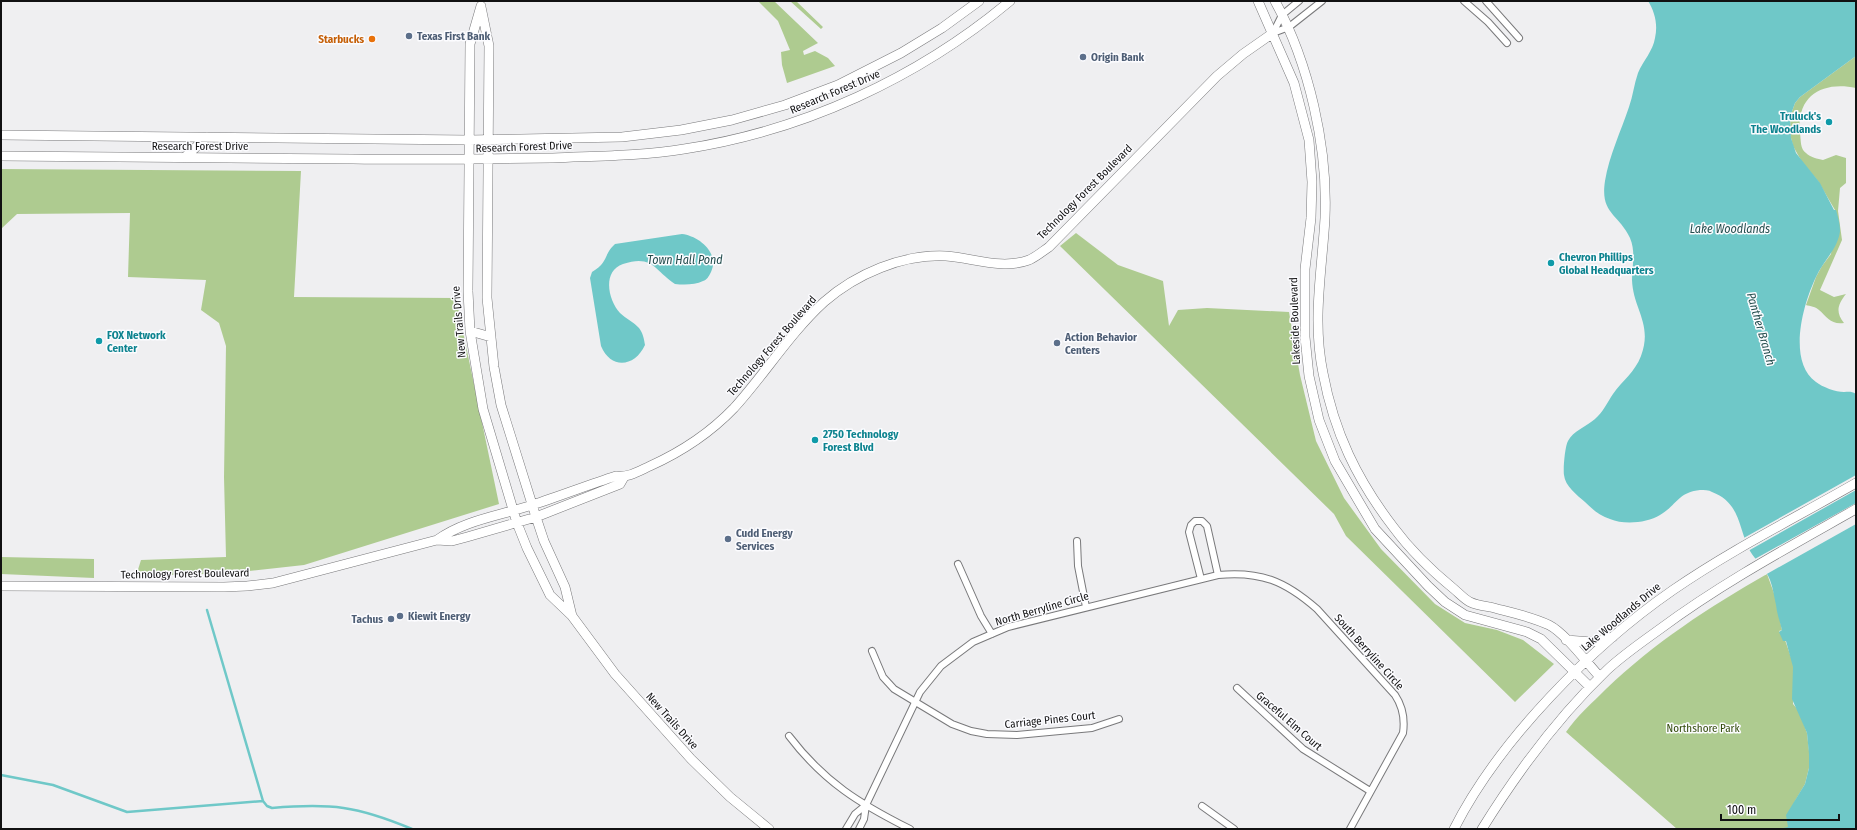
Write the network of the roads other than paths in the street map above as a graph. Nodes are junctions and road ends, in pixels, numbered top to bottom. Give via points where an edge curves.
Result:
1 (979, 1) edge
2 (1258, 1) edge
3 (1275, 1) edge
4 (1299, 1) edge
5 (1322, 1) edge
6 (1464, 1) edge
7 (1486, 1) edge
8 (481, 3) edge
9 (1005, 3) edge
10 (1282, 15) junction
11 (1289, 27) junction
12 (1273, 33) junction
13 (1519, 38) dead end
14 (1507, 43) dead end
15 (1, 135) edge
16 (207, 137) junction
17 (469, 140) junction
18 (488, 140) junction
19 (1308, 140) junction
20 (1320, 140) junction
21 (1, 156) edge
22 (184, 158) junction
23 (469, 160) junction
24 (488, 160) junction
25 (1304, 300) junction
26 (1317, 300) junction
27 (489, 323) junction
28 (470, 331) junction
29 (491, 337) junction
30 (624, 477) junction
31 (1856, 483) edge
32 (532, 505) junction
33 (1856, 509) edge
34 (513, 510) junction
35 (536, 518) junction
36 (1388, 520) junction
37 (517, 522) junction
38 (1375, 529) junction
39 (437, 540) junction
40 (1077, 541) dead end
41 (958, 564) dead end
42 (1218, 575) junction
43 (1439, 578) junction
44 (1201, 579) junction
45 (1, 586) edge
46 (1428, 586) junction
47 (1086, 606) junction
48 (572, 616) junction
49 (992, 634) junction
50 (1615, 636) junction
51 (1566, 640) junction
52 (872, 651) dead end
53 (1586, 662) junction
54 (1575, 672) junction
55 (1600, 677) junction
56 (1590, 687) junction
57 (1237, 688) dead end
58 (914, 702) junction
59 (1119, 719) dead end
60 (789, 736) dead end
61 (1370, 792) junction
62 (866, 805) junction
63 (1202, 806) dead end
64 (769, 829) edge
65 (846, 829) edge
66 (859, 829) edge
67 (910, 829) edge
68 (1234, 829) edge
69 (1350, 829) edge
70 (1454, 829) edge
71 (1482, 829) edge

1 - 18 street, Research Forest Drive via 942,28 901,52 838,85 786,105 682,130 622,137
2 - 12 street, Lakeside Boulevard
3 - 10 street, Lakeside Boulevard
4 - 10 street, Technology Forest Boulevard
5 - 11 street, Technology Forest Boulevard
6 - 14 street
7 - 13 street
8 - 17 street, New Trails Drive via 470,44
8 - 18 street, New Trails Drive via 489,46
9 - 24 street, Research Forest Drive via 952,44 890,81 845,103 792,124 684,150 623,156
10 - 11 street, Lakeside Boulevard
10 - 12 street, Technology Forest Boulevard
11 - 12 street, Technology Forest Boulevard
11 - 20 street, Lakeside Boulevard via 1305,75
12 - 19 street, Lakeside Boulevard via 1294,83
12 - 30 street, Technology Forest Boulevard via 1217,76 1054,242 1030,260 1003,265 943,256 898,262 859,277 824,303 804,323 734,408 716,425 680,450
15 - 16 street, Research Forest Drive
16 - 17 street, Research Forest Drive
16 - 22 street
17 - 18 street, Research Forest Drive
17 - 23 street, New Trails Drive
18 - 24 street, New Trails Drive
19 - 20 street
19 - 25 street, Lakeside Boulevard via 1312,182
20 - 26 street, Lakeside Boulevard via 1325,218
21 - 22 street, Research Forest Drive
22 - 23 street, Research Forest Drive
23 - 24 street, Research Forest Drive
23 - 28 street, New Trails Drive
24 - 27 street, New Trails Drive
25 - 26 street
25 - 38 street, Lakeside Boulevard via 1309,376 1319,420 1335,462
26 - 36 street, Lakeside Boulevard via 1322,372 1335,422 1361,481
27 - 28 street
27 - 29 street, New Trails Drive
28 - 29 street
28 - 34 street, New Trails Drive via 482,410
29 - 32 street, New Trails Drive via 501,405
30 - 32 street, Technology Forest Boulevard via 616,476
30 - 35 street, Technology Forest Boulevard via 620,484
31 - 50 street, Lake Woodlands Drive via 1734,552 1673,590
32 - 34 street, Technology Forest Boulevard
32 - 35 street, New Trails Drive
33 - 55 street via 1745,572 1681,613
34 - 37 street, New Trails Drive
34 - 39 street, Technology Forest Boulevard via 449,531
35 - 37 street, Technology Forest Boulevard
35 - 48 street, New Trails Drive via 566,587
36 - 38 street
36 - 43 street, Lakeside Boulevard via 1404,542
37 - 39 street, Technology Forest Boulevard via 467,537
37 - 48 street, New Trails Drive via 526,548 550,595
38 - 46 street, Lakeside Boulevard
39 - 45 street, Technology Forest Boulevard via 273,583 247,586
40 - 47 street via 1078,566
41 - 49 street via 981,616
42 - 44 street, North Berryline Circle
42 - 44 street via 1207,526 1202,521 1195,521 1189,532
42 - 61 street, South Berryline Circle via 1263,576 1303,596 1401,703 1404,714 1403,733
43 - 46 street
43 - 51 street, Lakeside Boulevard via 1471,602 1534,619 1551,626
44 - 47 street, North Berryline Circle
46 - 54 street, Lakeside Boulevard via 1445,602 1465,615 1527,632 1541,639
47 - 49 street, North Berryline Circle via 1008,627
48 - 64 street, New Trails Drive via 615,674 659,724 730,797
49 - 58 street, North Berryline Circle via 973,642 941,666
50 - 51 street via 1592,642
50 - 53 street, Lake Woodlands Drive
51 - 53 street, Lakeside Boulevard
52 - 58 street, Carriage Pines Court via 883,677 894,689
53 - 54 street, Lake Woodlands Drive
53 - 55 street, Lakeside Boulevard
54 - 56 street, Lakeside Boulevard
54 - 70 street, Lake Woodlands Drive via 1555,691 1504,752
55 - 56 street
56 - 71 street via 1547,735
57 - 61 street, Graceful Elm Court via 1303,749
58 - 59 street, Carriage Pines Court via 952,724 987,734 1017,735 1092,728
58 - 62 street, North Berryline Circle
60 - 62 street via 816,769
61 - 69 street, South Berryline Circle
62 - 65 street, North Berryline Circle via 855,814
62 - 66 street, North Berryline Circle
62 - 67 street
63 - 68 street

